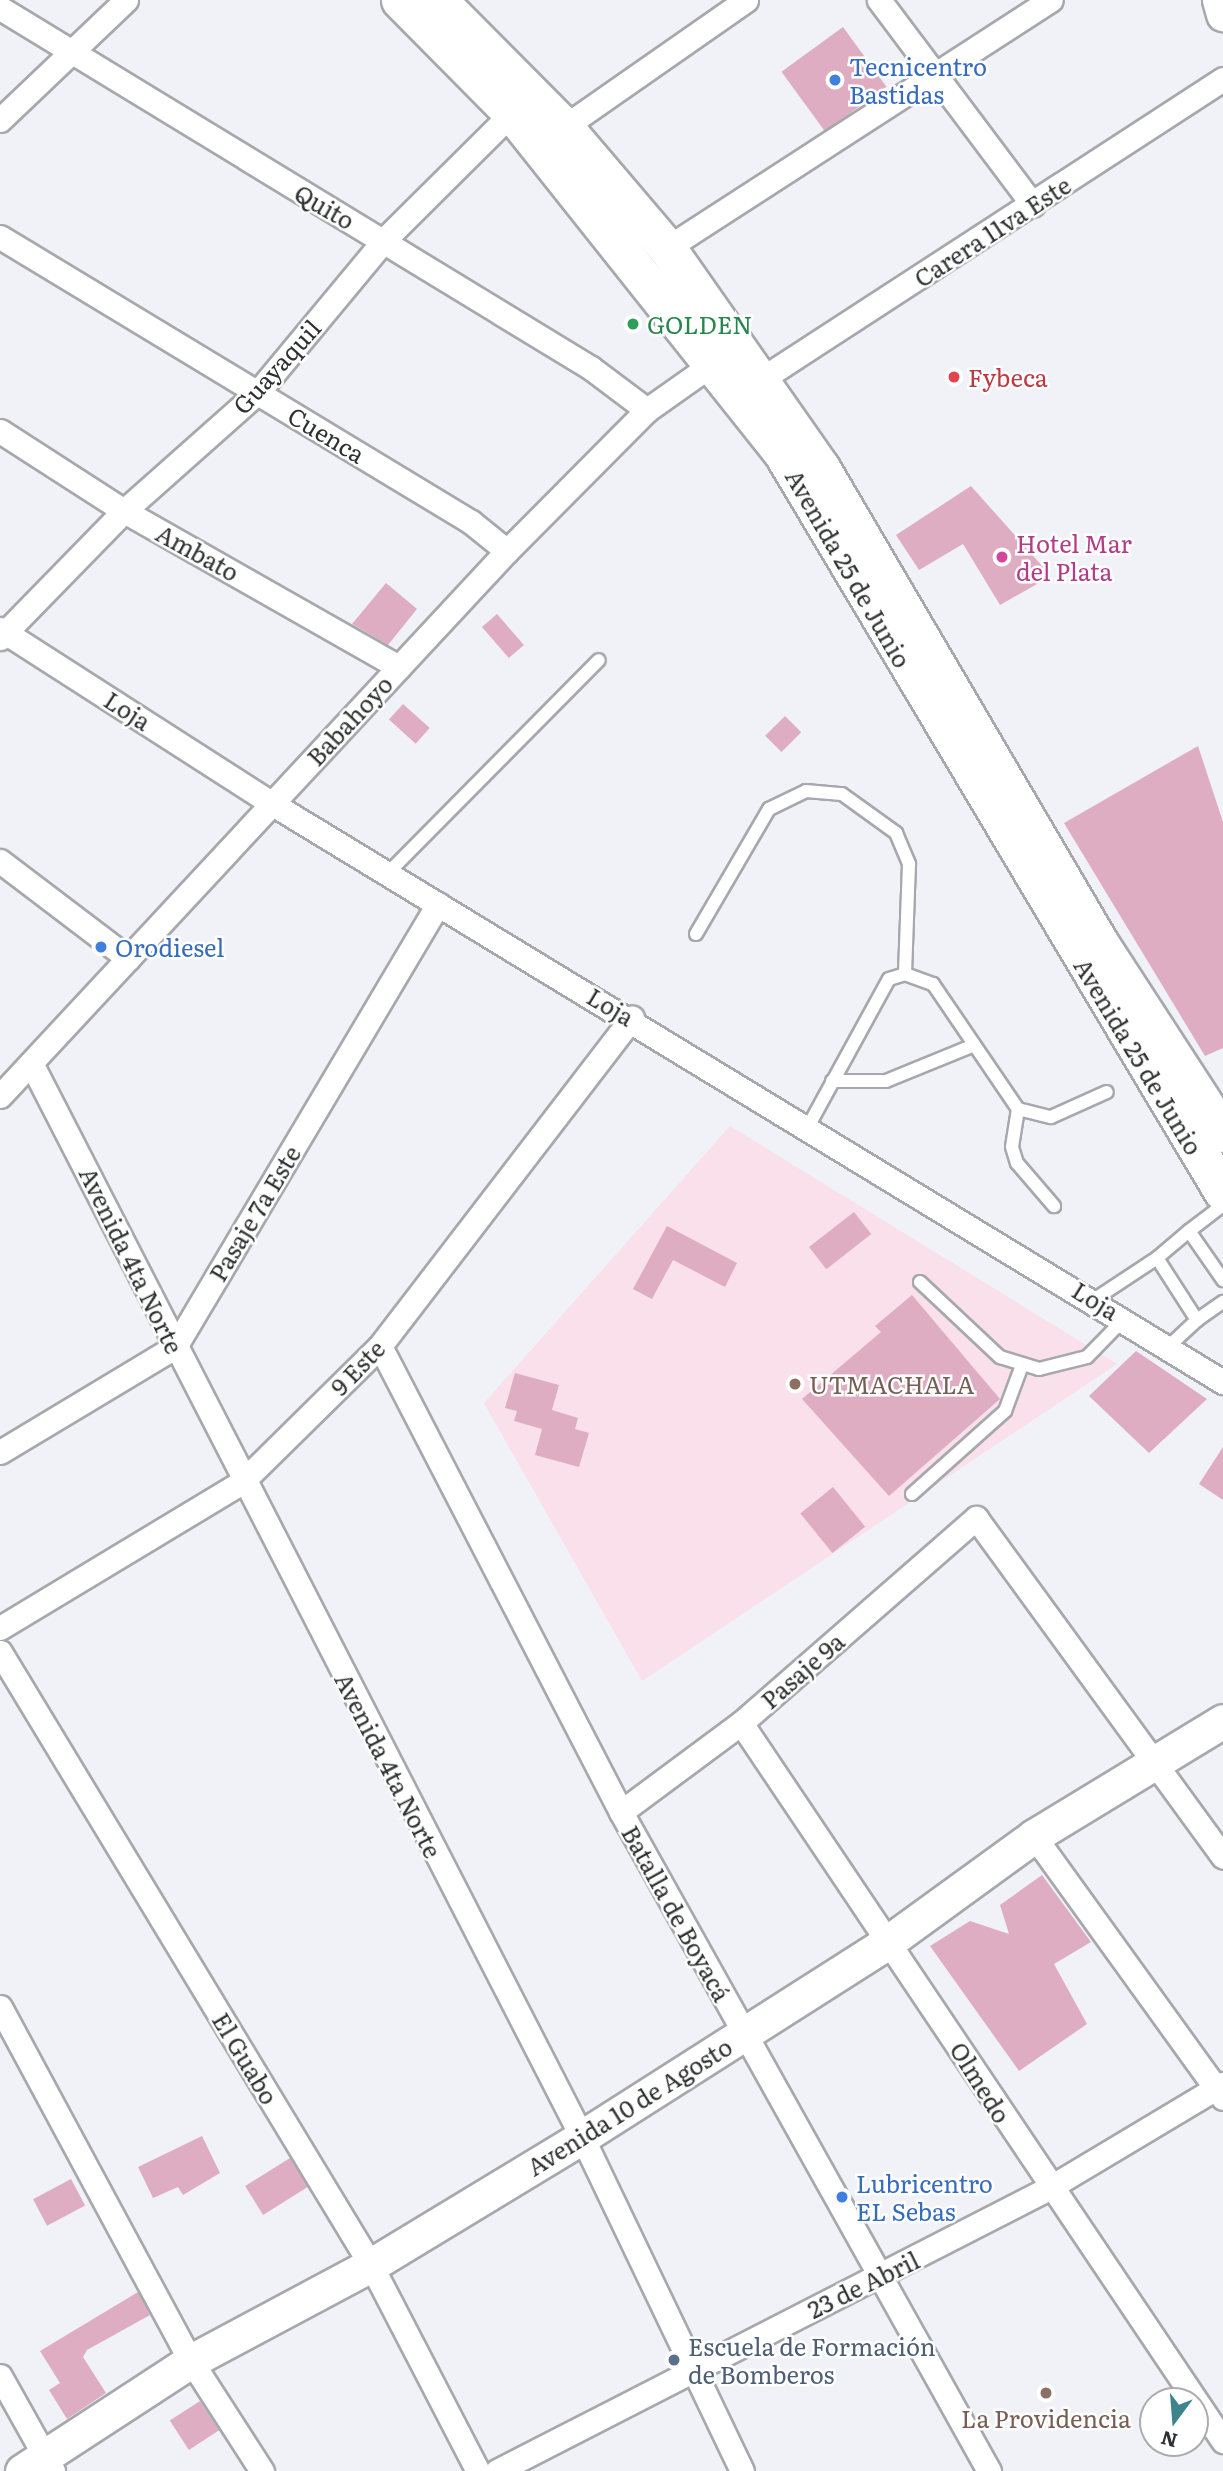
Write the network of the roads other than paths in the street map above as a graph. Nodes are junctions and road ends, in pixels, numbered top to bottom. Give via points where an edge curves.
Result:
1 (126, 0) edge
2 (400, 0) edge
3 (438, 0) edge
4 (746, 0) edge
5 (878, 0) edge
6 (1051, 0) edge
7 (1219, 0) edge
8 (0, 8) edge
9 (1223, 14) edge
10 (72, 53) junction
11 (934, 72) junction
12 (1223, 79) edge
13 (512, 113) junction
14 (0, 120) edge
15 (564, 127) junction
16 (1032, 205) junction
17 (0, 237) edge
18 (384, 240) junction
19 (667, 248) junction
20 (715, 362) junction
21 (760, 380) junction
22 (258, 392) junction
23 (647, 410) junction
24 (0, 431) edge
25 (124, 512) junction
26 (506, 551) junction
27 (3, 634) edge
28 (599, 660) dead end
29 (399, 667) junction
30 (271, 803) junction
31 (0, 861) edge
32 (389, 872) junction
33 (438, 904) junction
34 (696, 934) dead end
35 (128, 958) junction
36 (905, 974) junction
37 (632, 1018) junction
38 (974, 1045) junction
39 (31, 1063) junction
40 (832, 1081) junction
41 (2, 1091) edge
42 (1107, 1092) dead end
43 (1018, 1109) junction
44 (809, 1125) junction
45 (1223, 1133) edge
46 (1223, 1192) edge
47 (1223, 1205) edge
48 (1054, 1206) dead end
49 (1189, 1231) junction
50 (1157, 1258) junction
51 (1223, 1280) edge
52 (920, 1282) dead end
53 (1095, 1298) junction
54 (1223, 1302) edge
55 (1125, 1318) junction
56 (1197, 1320) junction
57 (380, 1346) junction
58 (1168, 1346) junction
59 (175, 1347) junction
60 (1023, 1366) junction
61 (1223, 1382) edge
62 (0, 1452) edge
63 (242, 1482) junction
64 (912, 1494) dead end
65 (0, 1628) edge
66 (0, 1652) edge
67 (1223, 1721) edge
68 (741, 1723) junction
69 (1156, 1760) junction
70 (621, 1812) junction
71 (1034, 1836) junction
72 (1223, 1857) edge
73 (891, 1940) junction
74 (0, 2007) edge
75 (744, 2033) junction
76 (1221, 2090) edge
77 (582, 2137) junction
78 (1049, 2188) junction
79 (372, 2265) junction
80 (881, 2277) junction
81 (191, 2361) junction
82 (689, 2367) junction
83 (0, 2376) edge
84 (1223, 2441) edge
85 (40, 2466) edge
86 (262, 2471) edge
87 (478, 2471) edge
88 (497, 2471) edge
89 (742, 2471) edge
90 (989, 2471) edge

1 - 10 street
2 - 13 main road, Avenida 25 de Junio
3 - 15 main road, Avenida 25 de Junio
4 - 15 street
5 - 11 street
6 - 11 street
7 - 9 street
8 - 10 street, Quito
10 - 14 street
10 - 18 street, Quito
11 - 16 street
11 - 19 street
12 - 16 street, Carera 11va Este
13 - 18 street, Guayaquil
13 - 20 main road, Avenida 25 de Junio
15 - 19 main road, Avenida 25 de Junio
16 - 21 street, Carera 11va Este
17 - 22 street, Cuenca
18 - 22 street, Guayaquil
18 - 23 street, Quito via 591,368
19 - 21 main road, Avenida 25 de Junio
20 - 23 street, Babahoyo
20 - 46 main road, Avenida 25 de Junio via 783,454
21 - 45 main road, Avenida 25 de Junio via 821,468 1099,942
22 - 25 street, Guayaquil
22 - 26 street, Cuenca via 471,522
23 - 26 street, Babahoyo
24 - 25 street, Ambato
25 - 27 street, Guayaquil
25 - 29 street, Ambato
26 - 29 street, Babahoyo
27 - 30 street, Loja
28 - 32 lane
29 - 30 street, Babahoyo
30 - 32 street, Loja
30 - 35 street, Babahoyo
31 - 35 street
32 - 33 street, Loja
33 - 37 street, Loja
33 - 59 street, Pasaje 7a Este
34 - 36 lane via 769,808 806,791 842,794 896,833 909,864
35 - 39 street, Babahoyo
36 - 38 lane via 933,984
36 - 40 lane via 889,979
37 - 44 street, Loja
37 - 57 street, 9 Este
38 - 40 lane via 886,1081
38 - 43 lane
39 - 41 street, Babahoyo
39 - 59 street, Avenida 4ta Norte
40 - 44 lane
42 - 43 lane via 1051,1117
43 - 48 lane via 1012,1147 1017,1163
44 - 53 street, Loja
47 - 49 lane
49 - 50 lane
49 - 51 lane
50 - 53 lane
50 - 56 lane
52 - 60 lane via 1000,1357
53 - 55 street, Loja
54 - 56 lane
55 - 58 street, Loja
55 - 60 lane via 1087,1357 1057,1367
56 - 58 lane
57 - 63 street, 9 Este
57 - 70 street, Batalla de Boyacá
58 - 61 street, Loja
59 - 62 street, Pasaje 7a Este
59 - 63 street, Avenida 4ta Norte
60 - 64 lane via 1005,1411
63 - 65 street, 9 Este
63 - 77 street, Avenida 4ta Norte
66 - 79 street, El Guabo
67 - 69 street, Avenida 10 de Agosto
68 - 69 street, Pasaje 9a via 976,1518
68 - 70 street, Pasaje 9a
68 - 73 street, Olmedo
69 - 71 street, Avenida 10 de Agosto
69 - 72 street
70 - 75 street, Batalla de Boyacá
71 - 73 street, Avenida 10 de Agosto
71 - 76 street
73 - 75 street, Avenida 10 de Agosto
73 - 78 street, Olmedo
74 - 81 street
75 - 77 street, Avenida 10 de Agosto
75 - 80 street, Batalla de Boyacá
76 - 78 street, 23 de Abril
77 - 79 street, Avenida 10 de Agosto
77 - 82 street, Avenida 4ta Norte
78 - 80 street, 23 de Abril
78 - 84 street, Olmedo
79 - 81 street, Avenida 10 de Agosto
79 - 87 street, El Guabo
80 - 82 street, 23 de Abril
80 - 90 street, Batalla de Boyacá
81 - 85 street, Avenida 10 de Agosto
81 - 86 street
82 - 88 street, 23 de Abril
82 - 89 street, Avenida 4ta Norte
83 - 85 street

